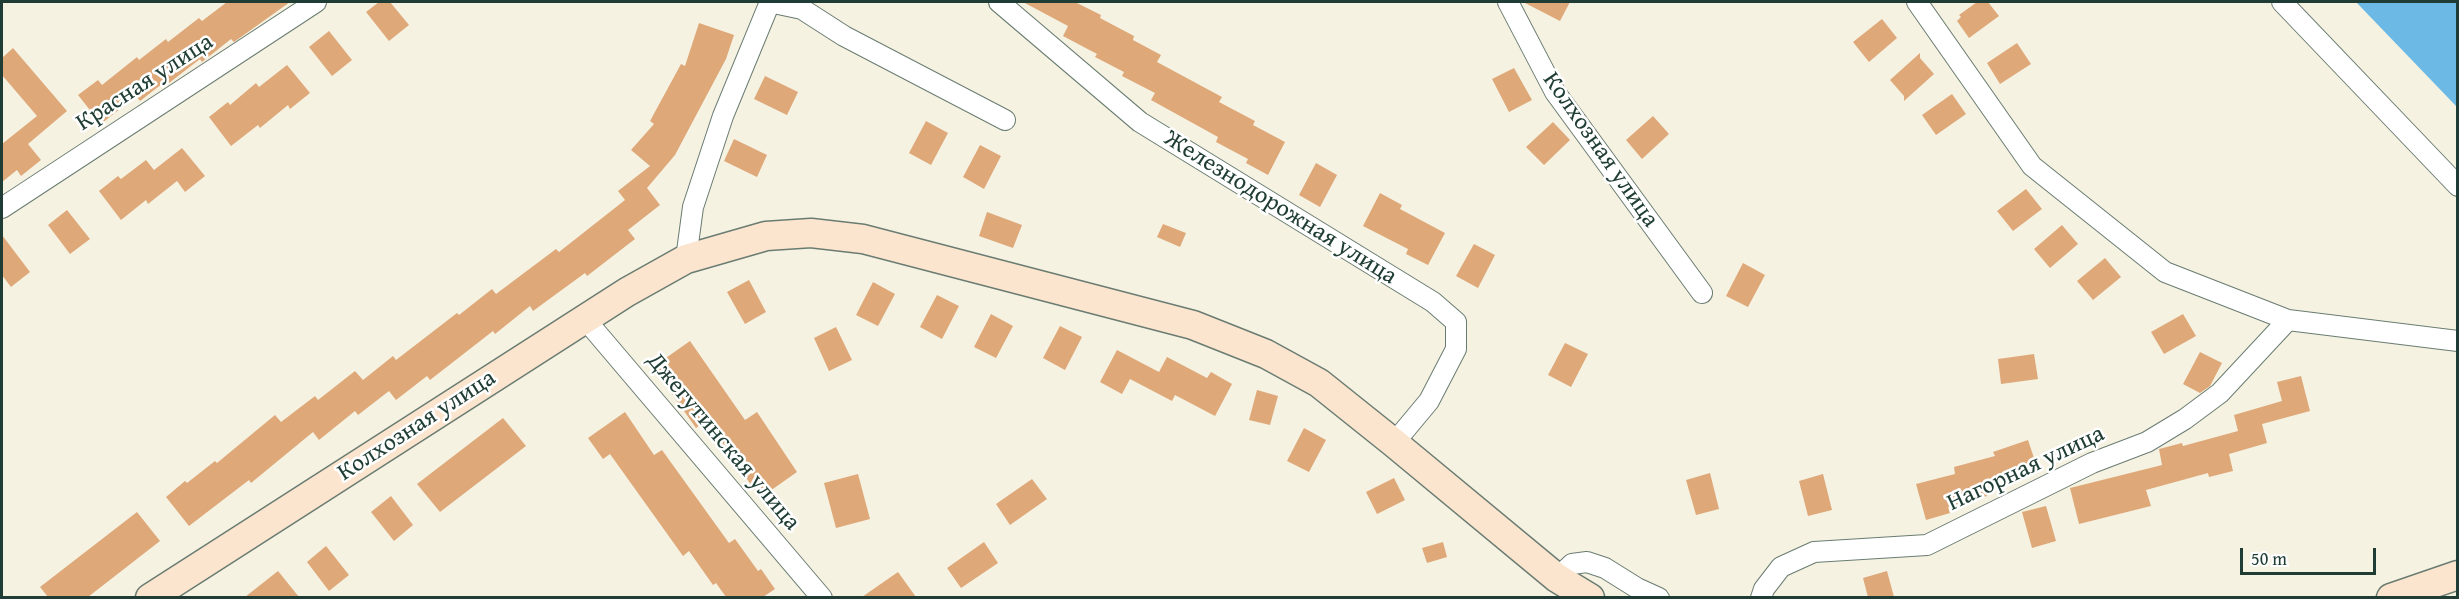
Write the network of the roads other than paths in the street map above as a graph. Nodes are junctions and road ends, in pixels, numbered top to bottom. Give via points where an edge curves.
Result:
1 (316, 2) edge
2 (770, 2) edge
3 (999, 2) edge
4 (1508, 2) edge
5 (1917, 2) edge
6 (2282, 2) edge
7 (1005, 120) dead end
8 (2457, 186) edge
9 (2, 208) edge
10 (687, 259) junction
11 (1702, 293) dead end
12 (585, 319) junction
13 (2288, 320) junction
14 (2457, 341) edge
15 (1394, 443) junction
16 (2457, 575) edge
17 (1557, 578) junction
18 (150, 597) edge
19 (822, 597) edge
20 (1590, 597) edge
21 (1659, 597) edge
22 (1761, 597) edge
23 (2391, 597) edge

1 - 9 street, Красная улица
2 - 7 street via 802,9 844,36
2 - 10 street via 723,116 693,207
3 - 15 street, Железнодорожная улица via 1140,122 1433,302 1456,322 1456,349 1429,401
4 - 11 street, Колхозная улица via 1555,92
5 - 13 street via 2032,166 2165,272
6 - 8 street
10 - 12 main road, Колхозная улица
10 - 15 main road, Колхозная улица via 766,236 811,233 863,239 1193,325 1266,354 1319,383
12 - 18 main road, Колхозная улица
12 - 19 street, Джегутинская улица
13 - 14 street
13 - 22 street, Нагорная улица via 2220,393 2147,442 2092,463 1927,544 1814,552 1780,567
15 - 17 main road
16 - 23 main road
17 - 20 main road
17 - 21 street via 1572,564 1587,562

